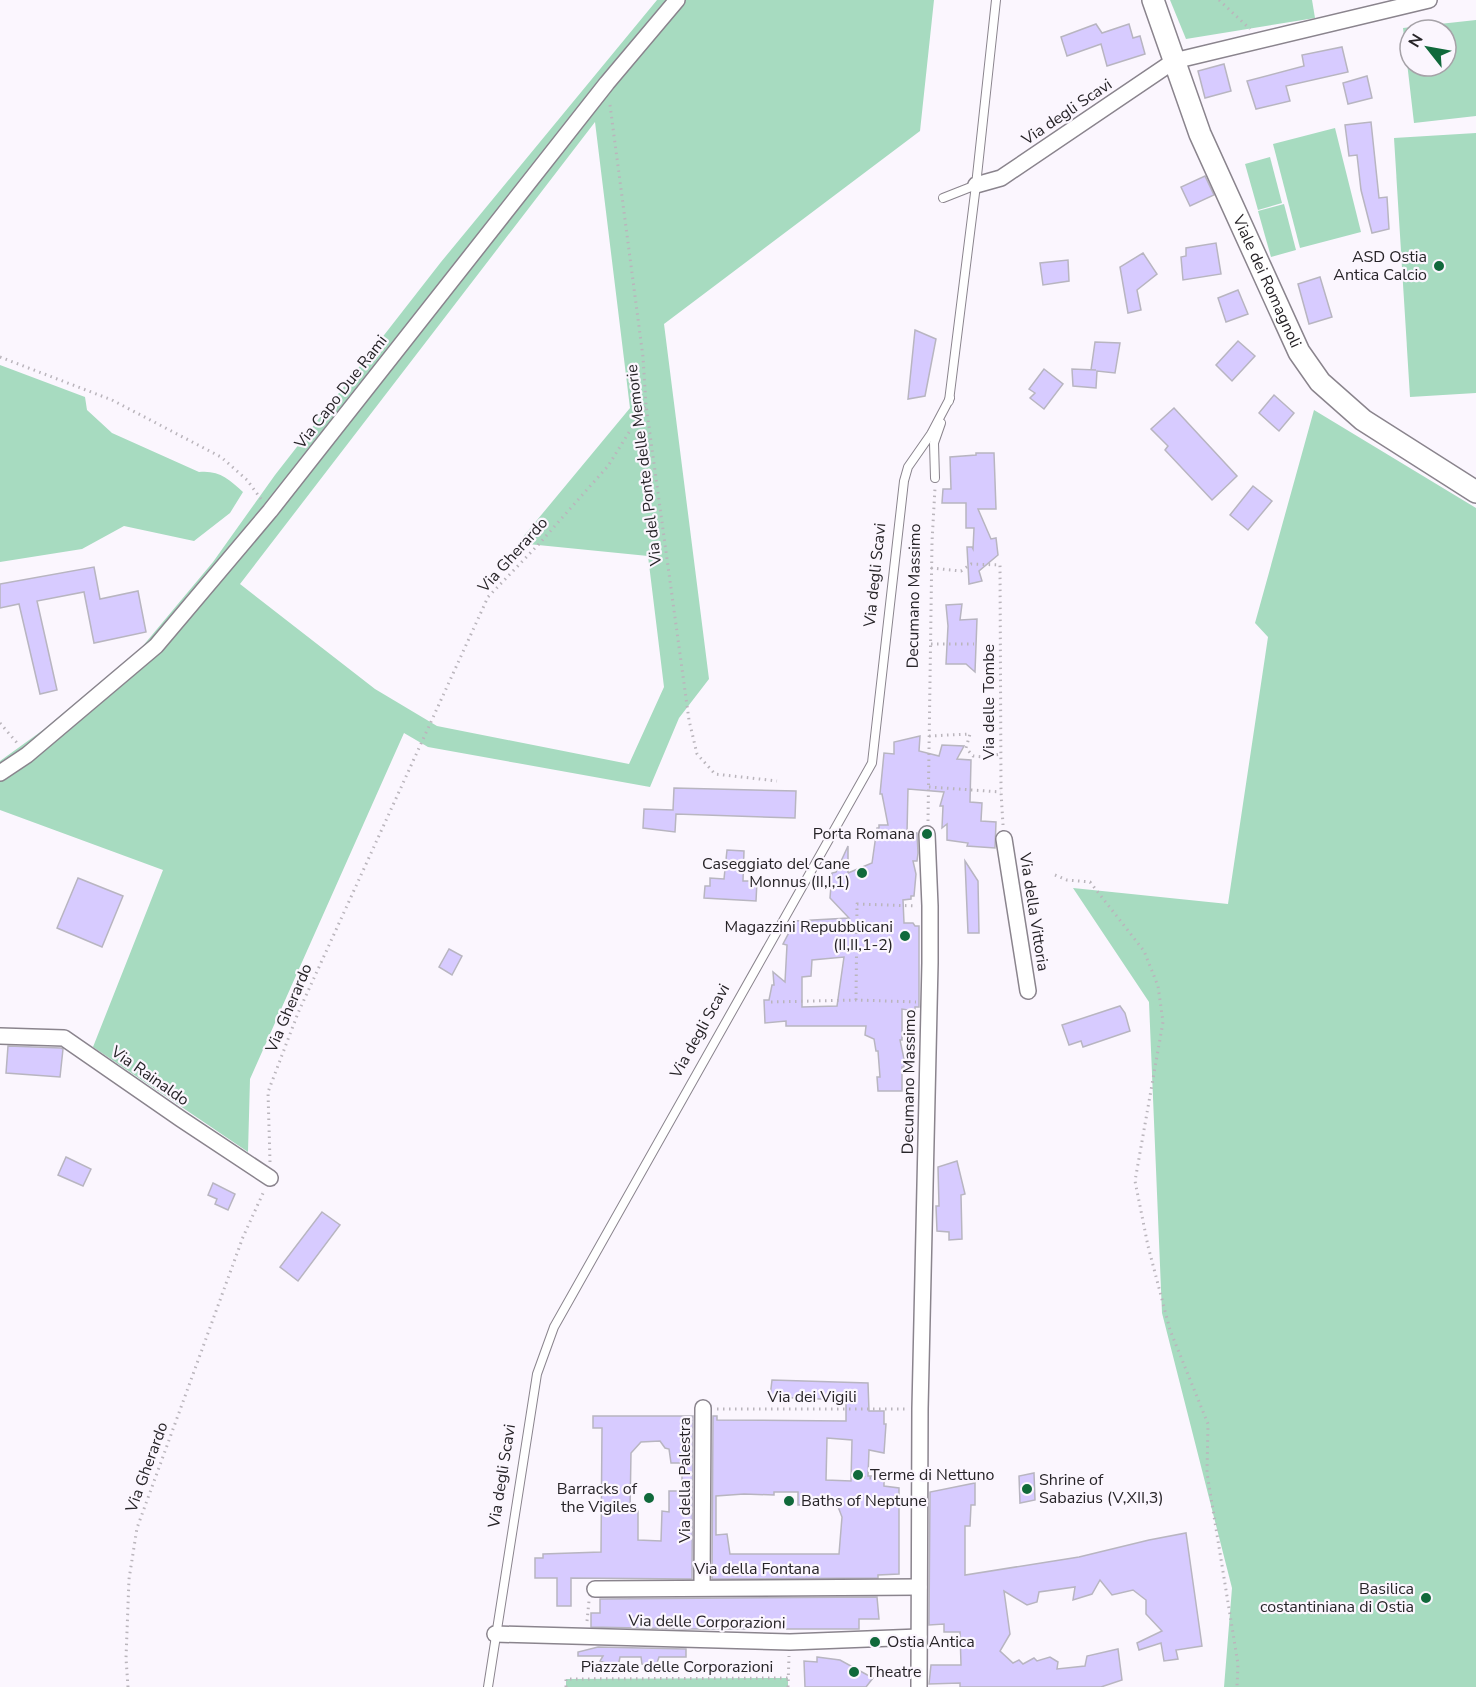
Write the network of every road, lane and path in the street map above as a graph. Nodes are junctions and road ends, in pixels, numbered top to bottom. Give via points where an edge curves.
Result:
1 (677, 0) edge
2 (996, 0) edge
3 (1153, 0) edge
4 (1219, 0) edge
5 (1429, 0) edge
6 (1262, 40) junction
7 (1174, 61) junction
8 (607, 83) junction
9 (976, 185) junction
10 (943, 198) dead end
11 (0, 357) edge
12 (950, 398) junction
13 (646, 405) junction
14 (935, 478) joint
15 (1476, 492) edge
16 (270, 511) junction
17 (932, 568) junction
18 (931, 644) junction
19 (974, 644) dead end
20 (0, 723) edge
21 (929, 736) junction
22 (1001, 754) junction
23 (27, 755) junction
24 (0, 773) edge
25 (777, 781) dead end
26 (929, 787) junction
27 (1001, 792) junction
28 (927, 834) joint
29 (1004, 839) joint
30 (1055, 875) dead end
31 (930, 906) junction
32 (1028, 991) dead end
33 (856, 1000) junction
34 (771, 1002) dead end
35 (929, 1003) junction
36 (0, 1036) edge
37 (270, 1178) junction
38 (703, 1408) joint
39 (921, 1409) junction
40 (858, 1475) dead end
41 (920, 1477) junction
42 (702, 1587) junction
43 (919, 1587) junction
44 (595, 1588) joint
45 (495, 1634) junction
46 (919, 1637) junction
47 (586, 1638) junction
48 (790, 1642) junction
49 (788, 1678) junction
50 (128, 1687) edge
51 (488, 1687) edge
52 (566, 1687) edge
53 (788, 1687) edge
54 (919, 1687) edge
55 (1237, 1687) edge

1 - 8 street, Via Capo Due Rami
2 - 9 lane, Via degli Scavi
3 - 7 main road, Viale dei Romagnoli
4 - 6 path
5 - 6 street
6 - 7 street
7 - 9 street, Via degli Scavi via 1001,178
7 - 15 main road, Viale dei Romagnoli via 1203,142 1293,340 1313,373 1363,420
8 - 13 path, Via del Ponte delle Memorie
8 - 16 street, Via Capo Due Rami
9 - 10 lane
9 - 12 lane, Via degli Scavi
11 - 16 path via 112,400 221,457 247,480
12 - 14 lane, Via degli Scavi via 934,443
12 - 45 lane, Via degli Scavi via 908,467 904,481 872,763 554,1327 537,1374
13 - 25 path, Via del Ponte delle Memorie via 697,754 715,774
13 - 37 path, Via Gherardo via 609,466 488,597 298,1013 268,1092
14 - 17 path, Decumano Massimo
16 - 23 street, Via Capo Due Rami via 156,646
17 - 18 path, Decumano Massimo
17 - 22 path, Via delle Tombe via 961,571 970,564 1000,566
18 - 19 path
18 - 21 path, Decumano Massimo
20 - 23 path
21 - 22 path via 970,734 966,748 973,756
21 - 26 path, Decumano Massimo
22 - 27 path, Via delle Tombe
23 - 24 street, Via Capo Due Rami
26 - 27 path
26 - 28 path, Decumano Massimo
27 - 29 path, Via delle Tombe
28 - 31 street, Decumano Massimo
29 - 32 street, Via della Vittoria
30 - 55 path via 1090,882 1144,951 1158,986 1163,1023 1135,1182 1170,1330 1208,1424 1207,1473 1238,1664
31 - 33 path via 856,903
31 - 35 street, Decumano Massimo
33 - 34 path
33 - 35 path
35 - 39 street, Decumano Massimo
36 - 37 street, Via Rainaldo via 64,1038
37 - 50 path, Via Gherardo via 243,1238 137,1528 129,1579
38 - 39 path, Via dei Vigili
38 - 42 street, Via della Palestra
39 - 41 street, Decumano Massimo
40 - 41 path via 885,1479
41 - 43 street, Decumano Massimo
42 - 43 street, Via della Fontana
42 - 44 street, Via della Fontana
43 - 46 street, Decumano Massimo
44 - 47 path via 588,1607
45 - 47 street, Via delle Corporazioni
45 - 51 lane, Via degli Scavi
46 - 48 street, Via delle Corporazioni
46 - 54 street, Decumano Massimo
47 - 48 street, Via delle Corporazioni
48 - 49 path
49 - 52 path, Piazzale delle Corporazioni via 566,1679
49 - 53 path, Piazzale delle Corporazioni

